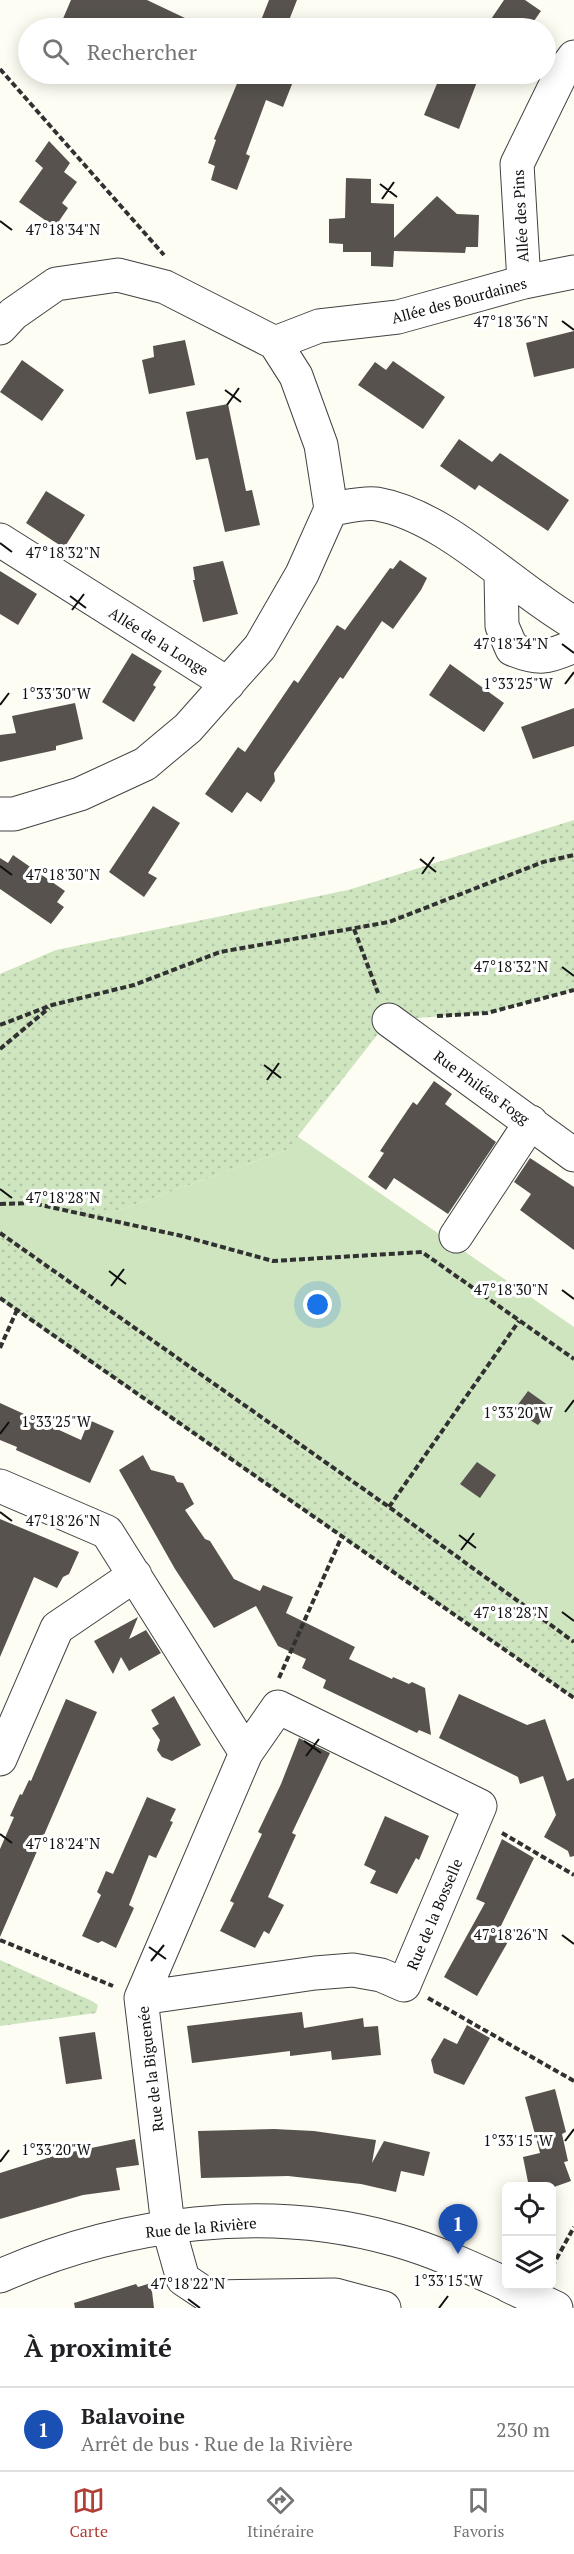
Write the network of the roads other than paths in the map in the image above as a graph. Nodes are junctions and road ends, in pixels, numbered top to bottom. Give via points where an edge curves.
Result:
1 (574, 57) edge
2 (574, 272) edge
3 (524, 282) junction
4 (0, 328) edge
5 (275, 343) junction
6 (331, 509) junction
7 (0, 540) edge
8 (501, 574) junction
9 (574, 623) edge
10 (574, 646) edge
11 (228, 684) junction
12 (0, 814) edge
13 (388, 1020) road end
14 (531, 1122) junction
15 (574, 1155) edge
16 (456, 1236) dead end
17 (0, 1486) edge
18 (135, 1575) junction
19 (246, 1753) junction
20 (0, 1759) edge
21 (476, 1818) joint
22 (141, 1998) junction
23 (168, 2226) junction
24 (0, 2276) edge
25 (527, 2297) edge
26 (384, 2308) edge

1 - 3 street, Allée des Pins via 560,76 517,164
2 - 3 street, Allée des Bourdaines
3 - 5 street, Allée des Bourdaines via 398,317 319,326
4 - 5 street via 56,284 118,275 165,286
5 - 6 street via 296,376 321,445
6 - 8 street via 376,504 418,518
6 - 11 street via 302,574 260,647
7 - 11 street, Allée de la Longe
8 - 9 street
8 - 10 street via 502,626 512,649 534,658 553,656
11 - 12 street via 188,728 145,764 80,794 14,814
13 - 14 street, Rue Philéas Fogg
14 - 15 street, Rue Philéas Fogg
14 - 16 street
17 - 18 street via 107,1532
18 - 19 street
18 - 20 street via 57,1628
19 - 21 street, Rue de la Biguenée via 278,1707 480,1806
19 - 22 street, Rue de la Biguenée
21 - 22 street, Rue de la Bosselle via 404,1985 381,1974 353,1970
22 - 23 street, Rue de la Biguenée
23 - 24 street, Rue de la Rivière via 117,2236
23 - 25 street, Rue de la Rivière via 256,2220 327,2226 396,2240 452,2260
23 - 26 street, Rue de la Biguenée via 183,2279 210,2297 335,2295

